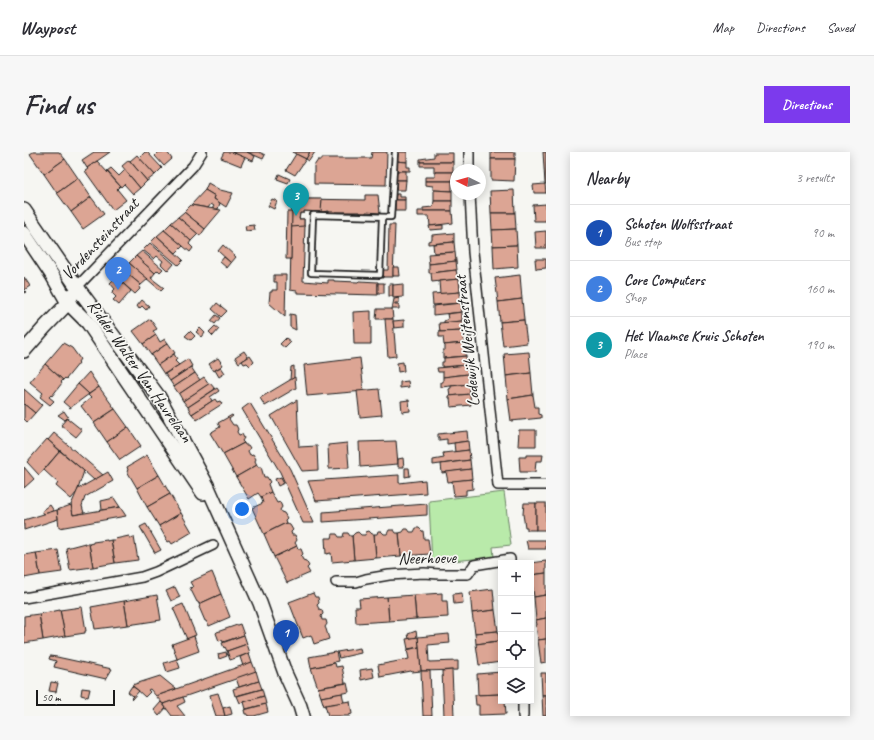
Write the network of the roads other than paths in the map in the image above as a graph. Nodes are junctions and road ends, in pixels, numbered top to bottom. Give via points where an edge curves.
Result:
1 (202, 152) edge
2 (395, 152) edge
3 (468, 152) edge
4 (469, 164) edge
5 (470, 200) edge
6 (24, 210) edge
7 (382, 217) junction
8 (24, 233) edge
9 (77, 287) junction
10 (68, 303) junction
11 (24, 351) edge
12 (546, 485) edge
13 (227, 530) junction
14 (213, 545) dead end
15 (498, 561) edge
16 (336, 582) dead end
17 (24, 598) edge
18 (285, 673) junction
19 (523, 704) edge
20 (294, 716) edge
21 (303, 716) edge
22 (523, 716) edge

1 - 9 street, Vordensteinstraat via 193,166
2 - 7 lane via 391,217
3 - 4 street
5 - 12 street, Lodewijk Weijtenstraat via 474,259 498,484
6 - 9 main road, Ridder Walter Van Havrelaan
7 - 7 lane via 313,215 311,273 380,275
8 - 10 main road, Ridder Walter Van Havrelaan
9 - 10 main road, Vordensteinstraat
9 - 13 main road, Ridder Walter Van Havrelaan via 159,397 207,485
10 - 11 main road, Vordensteinstraat
10 - 13 main road, Ridder Walter Van Havrelaan via 88,323
13 - 18 main road, Ridder Walter Van Havrelaan via 260,603
14 - 17 street via 142,577
15 - 16 street, Neerhoeve via 474,565 468,574 417,573 389,575 356,582
18 - 20 main road, Ridder Walter Van Havrelaan
18 - 21 main road, Ridder Walter Van Havrelaan
19 - 22 street

